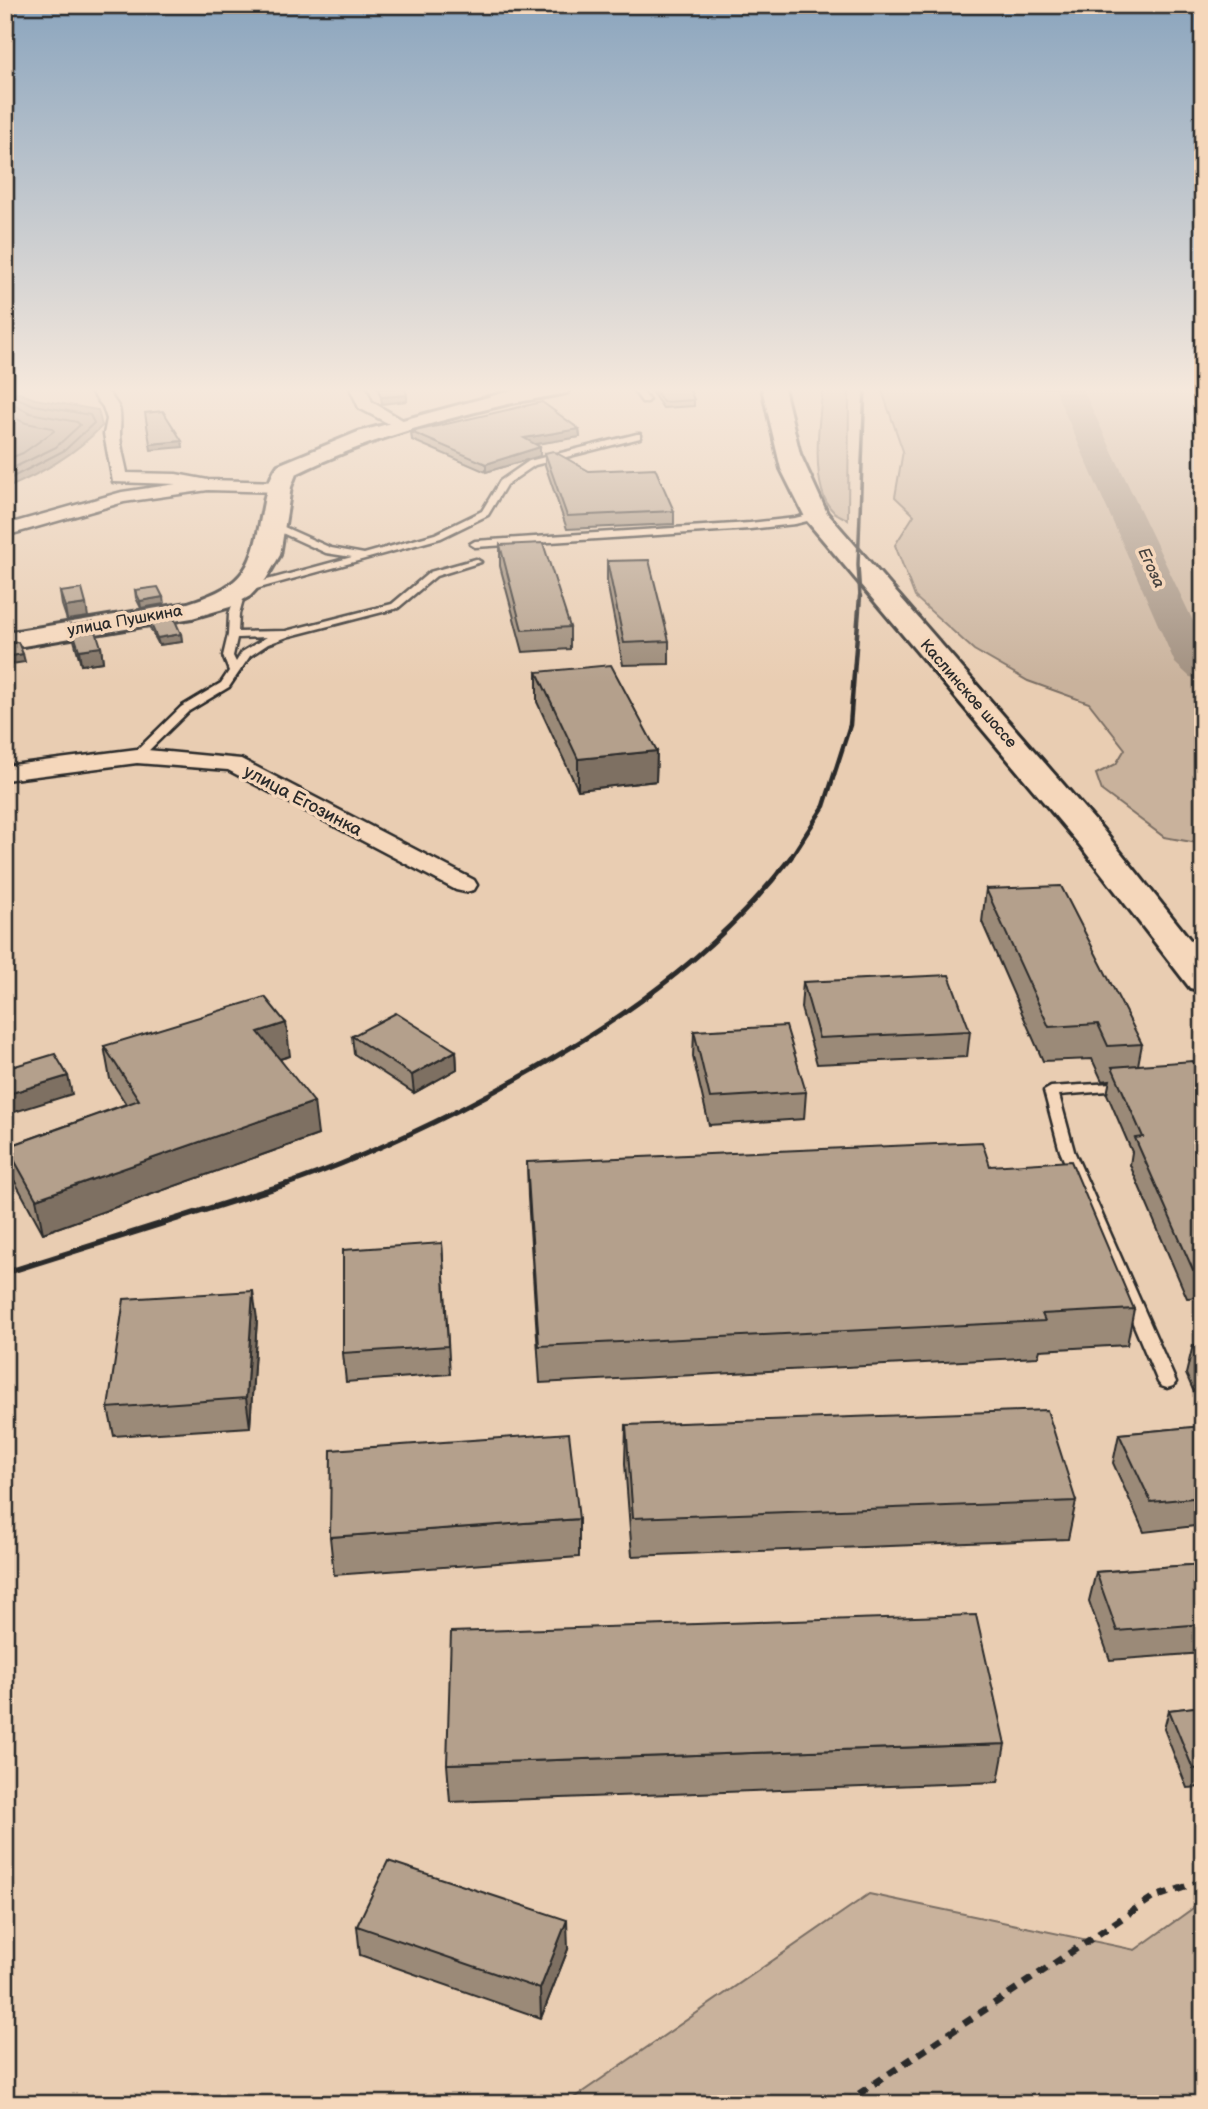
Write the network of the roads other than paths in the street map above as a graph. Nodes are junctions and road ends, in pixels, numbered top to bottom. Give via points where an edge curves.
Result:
1 (198, 486) edge
2 (242, 486) edge
3 (501, 486) edge
4 (798, 486) edge
5 (279, 488) joint
6 (816, 516) junction
7 (272, 525) junction
8 (5, 531) edge
9 (475, 544) dead end
10 (368, 557) junction
11 (476, 562) dead end
12 (241, 590) junction
13 (286, 634) junction
14 (233, 635) junction
15 (5, 641) edge
16 (234, 671) junction
17 (138, 756) junction
18 (5, 773) edge
19 (465, 885) dead end
20 (1203, 980) edge
21 (1147, 1084) edge
22 (1167, 1382) dead end

1 - 8 street via 122,497
2 - 5 street
3 - 10 lane via 485,513 438,536
4 - 6 main road, Каслинское шоссе
5 - 7 main road
6 - 9 lane via 750,526
6 - 20 main road, Каслинское шоссе via 1091,836
7 - 10 lane via 328,551
7 - 12 main road via 267,555
10 - 12 lane
11 - 13 lane via 431,574 395,606
12 - 14 lane
12 - 15 main road, улица Пушкина via 183,612
13 - 14 lane
13 - 16 lane via 246,654
14 - 16 lane via 228,656
16 - 17 lane via 225,685 186,709
17 - 18 street, улица Егозинка
17 - 19 street, улица Егозинка via 233,764
21 - 22 lane via 1051,1091 1067,1151

